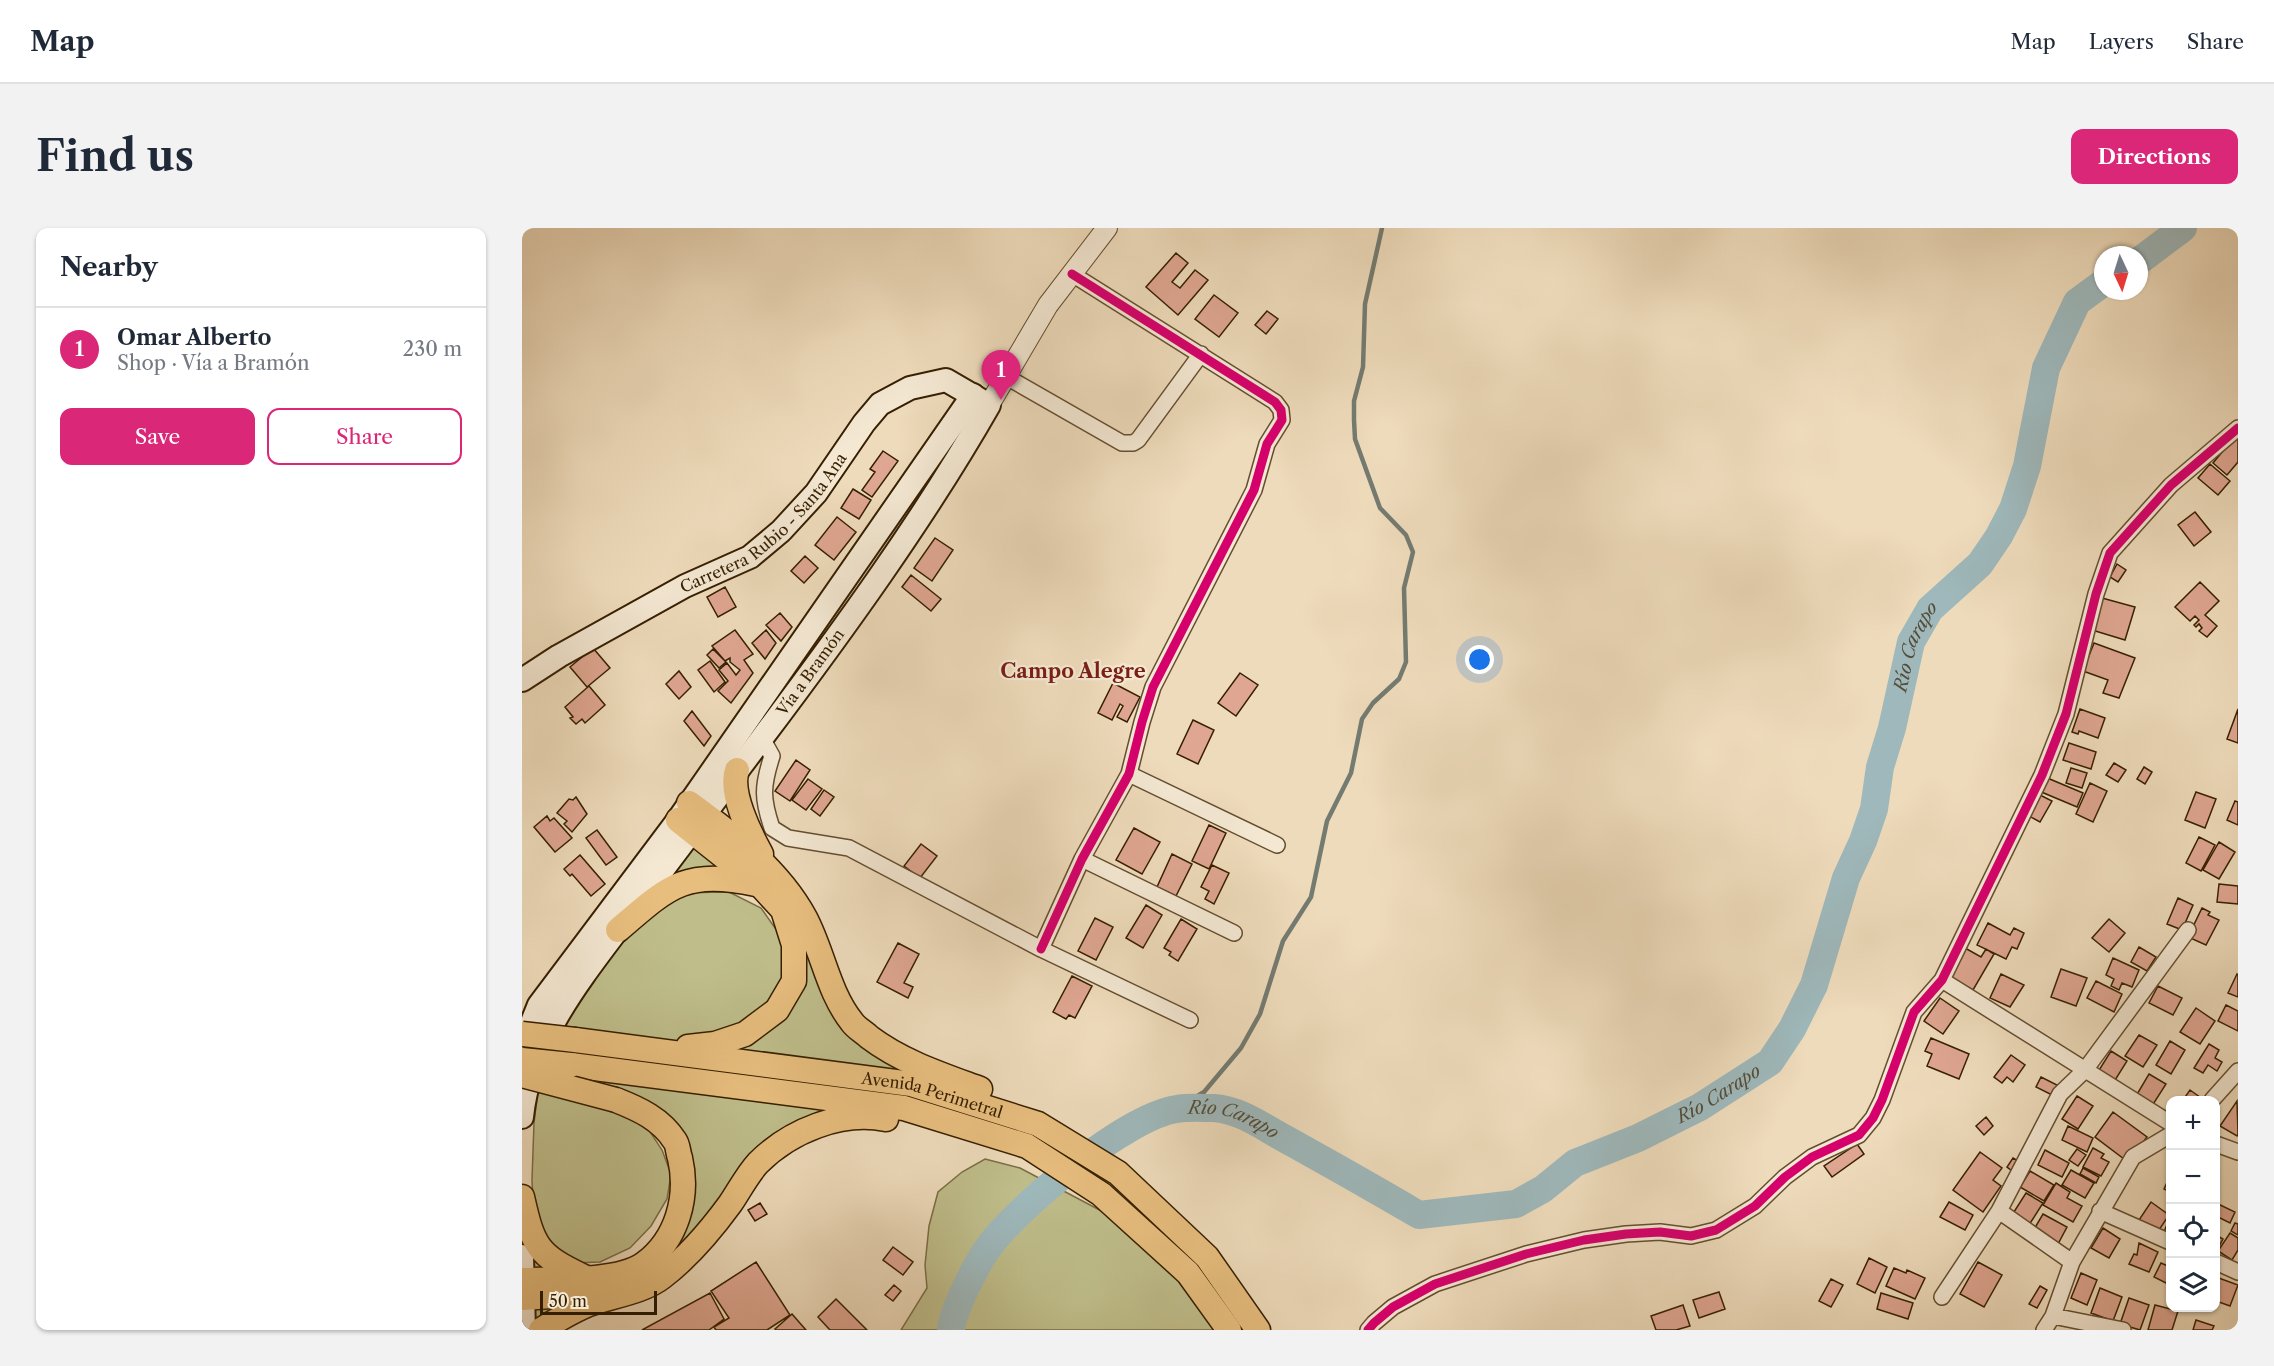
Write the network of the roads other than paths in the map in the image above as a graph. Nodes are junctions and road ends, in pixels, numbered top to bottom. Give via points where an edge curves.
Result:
1 (1107, 228) edge
2 (1072, 274) junction
3 (1201, 354) junction
4 (1005, 376) junction
5 (981, 400) junction
6 (2238, 428) edge
7 (522, 680) edge
8 (762, 738) junction
9 (737, 770) junction
10 (1129, 774) junction
11 (691, 817) junction
12 (1277, 845) dead end
13 (1082, 859) junction
14 (765, 878) junction
15 (618, 930) junction
16 (2188, 930) dead end
17 (1234, 933) dead end
18 (1041, 949) junction
19 (1942, 980) junction
20 (1190, 1020) dead end
21 (522, 1034) edge
22 (574, 1040) junction
23 (522, 1047) edge
24 (522, 1060) edge
25 (2085, 1070) junction
26 (2238, 1071) edge
27 (522, 1075) edge
28 (2216, 1096) edge
29 (522, 1117) edge
30 (2166, 1121) edge
31 (1038, 1124) junction
32 (2166, 1137) edge
33 (2220, 1145) edge
34 (1027, 1146) junction
35 (2238, 1152) edge
36 (522, 1197) edge
37 (1999, 1211) junction
38 (2100, 1211) junction
39 (2166, 1240) edge
40 (522, 1256) edge
41 (2072, 1262) junction
42 (2220, 1264) edge
43 (2238, 1272) edge
44 (586, 1278) junction
45 (522, 1280) edge
46 (629, 1292) junction
47 (1942, 1297) dead end
48 (522, 1298) edge
49 (2053, 1316) junction
50 (524, 1330) edge
51 (541, 1330) edge
52 (1229, 1330) edge
53 (1258, 1330) edge
54 (1368, 1330) edge
55 (2044, 1330) edge
56 (2123, 1330) edge

1 - 2 street, Vía a Bramón
2 - 3 street
2 - 4 street, Vía a Bramón via 1048,305
3 - 4 street via 1138,440 1129,444
3 - 10 street via 1275,402 1282,420 1267,444 1254,490 1153,687
4 - 5 street, Vía a Bramón
5 - 7 main road, Carretera Rubio - Santa Ana via 946,380 910,388 880,404 816,493 750,557 675,592
5 - 8 main road, Vía a Bramón via 954,465
5 - 11 main road, Vía a Bramón
6 - 19 street via 2171,485 2110,553 2066,714 2042,775
8 - 9 main road, Vía a Bramón
8 - 18 street via 772,756 763,802 772,828 788,838 849,848
9 - 11 main road, Vía a Bramón
9 - 14 main road via 739,799
10 - 12 street
10 - 13 street
11 - 14 main road
11 - 15 main road, Vía a Bramón
11 - 23 main road, Vía a Bramón via 539,1005
13 - 17 street
13 - 18 street
14 - 15 main road via 693,879 668,889
14 - 22 main road via 783,910 794,945 794,981 777,1010 745,1034 715,1044 676,1048
14 - 31 main road via 805,918 837,999 853,1024 901,1058 1005,1098
15 - 29 main road, Vía a Bramón via 555,1016 524,1091
16 - 25 street
18 - 20 street
19 - 25 street
19 - 54 street via 1914,1012 1882,1100 1859,1135 1812,1157 1733,1221 1691,1236 1660,1232 1626,1234 1526,1254 1434,1284 1393,1307
21 - 22 main road, Avenida Perimetral, bridge
22 - 31 main road, Avenida Perimetral via 911,1084
24 - 34 main road, Avenida Perimetral, bridge via 904,1108
25 - 30 street
25 - 37 street via 2060,1094
26 - 28 street
27 - 44 main road, bridge via 616,1100 648,1113 676,1142 684,1176 682,1204 669,1239 643,1265 609,1277
31 - 53 main road, Avenida Perimetral via 1118,1173 1207,1257
32 - 38 street via 2133,1156
33 - 35 street
34 - 46 main road via 877,1117 837,1119 795,1134 758,1164 728,1207 688,1253 660,1279
34 - 52 main road, Avenida Perimetral via 1101,1194 1188,1273
36 - 44 main road via 530,1233 541,1250 559,1265
37 - 41 street
37 - 47 street
38 - 39 street
38 - 41 street
40 - 45 main road
41 - 49 street
42 - 43 street
44 - 45 main road
45 - 48 main road
46 - 48 main road
46 - 51 main road via 589,1304
48 - 50 main road
49 - 55 street
49 - 56 street

